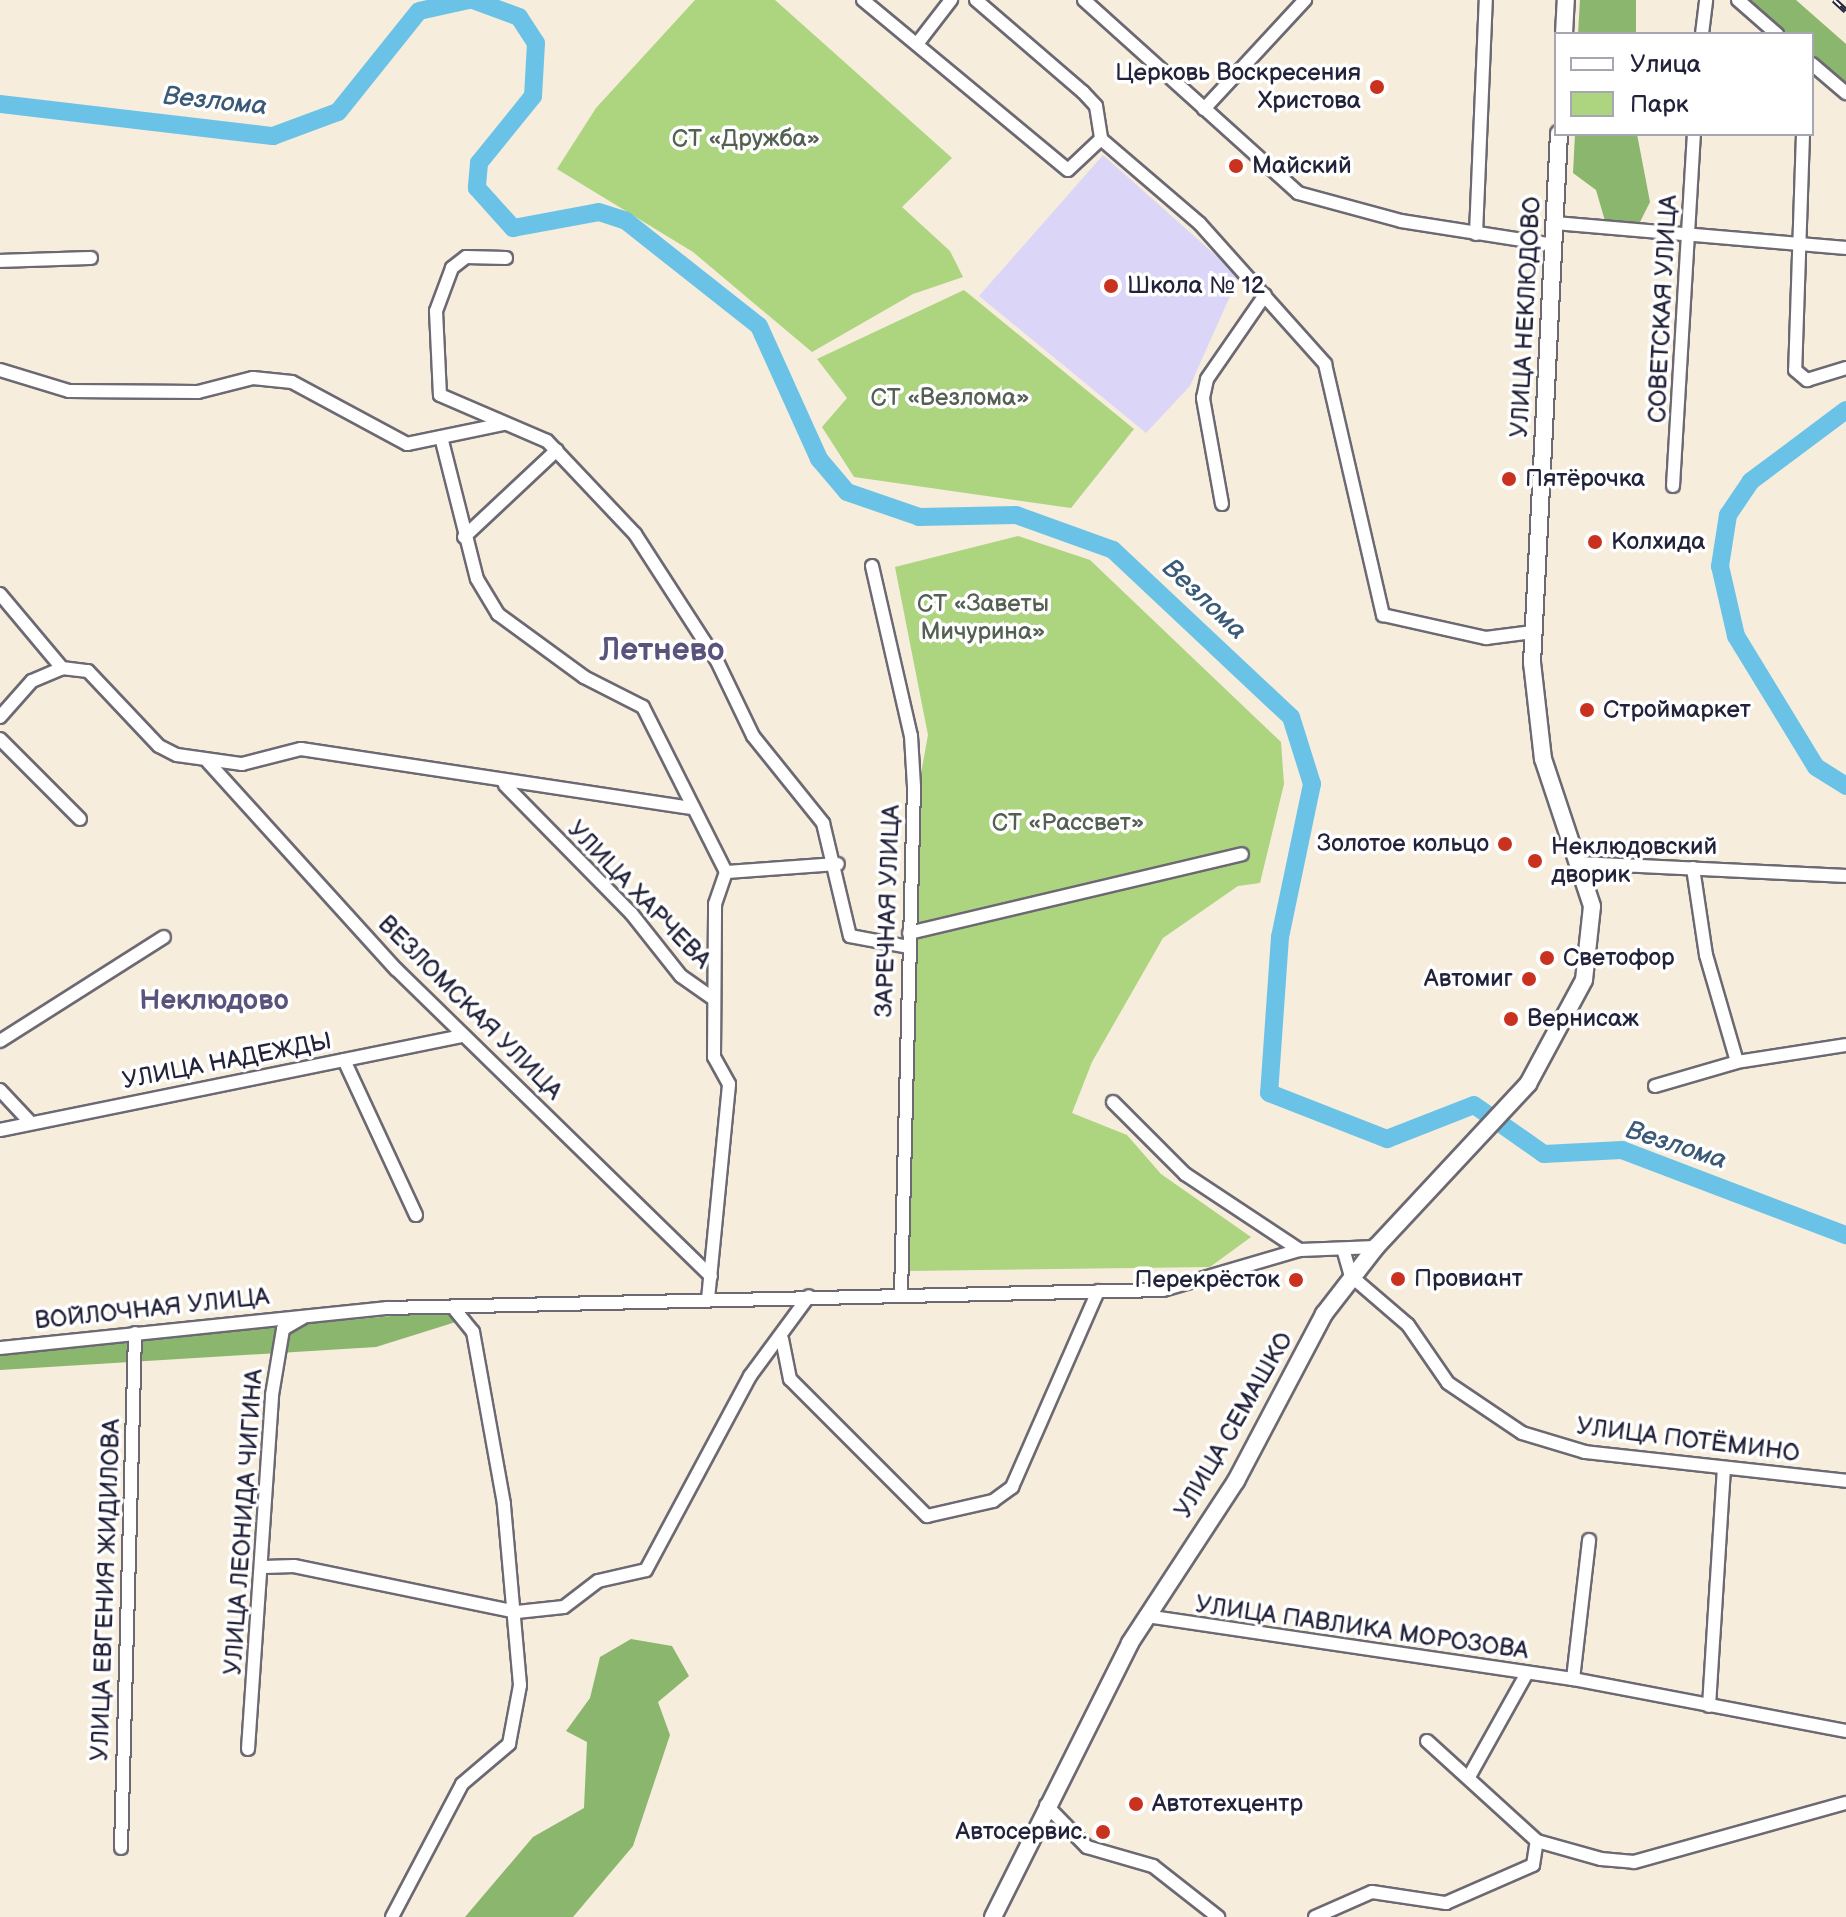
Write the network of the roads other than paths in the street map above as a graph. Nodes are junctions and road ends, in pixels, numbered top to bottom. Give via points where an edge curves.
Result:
1 (863, 0) edge
2 (951, 0) edge
3 (976, 0) edge
4 (1084, 0) edge
5 (1305, 0) edge
6 (1486, 0) edge
7 (1566, 0) edge
8 (1706, 0) edge
9 (1738, 0) edge
10 (1564, 32) edge
11 (1702, 32) edge
12 (1775, 32) edge
13 (917, 44) junction
14 (1814, 69) edge
15 (1846, 93) edge
16 (1204, 109) junction
17 (1559, 136) edge
18 (1694, 136) edge
19 (1803, 136) edge
20 (1101, 139) junction
21 (1555, 223) junction
22 (1476, 234) junction
23 (1686, 236) junction
24 (1797, 244) junction
25 (1554, 245) junction
26 (1846, 248) edge
27 (91, 258) dead end
28 (506, 258) dead end
29 (0, 261) edge
30 (1265, 295) junction
31 (1846, 368) edge
32 (0, 370) edge
33 (465, 407) junction
34 (507, 424) junction
35 (457, 434) junction
36 (441, 437) junction
37 (557, 450) junction
38 (1673, 486) dead end
39 (1222, 504) dead end
40 (464, 537) junction
41 (872, 566) dead end
42 (0, 594) edge
43 (1533, 632) junction
44 (62, 668) junction
45 (0, 717) edge
46 (0, 739) edge
47 (208, 762) junction
48 (505, 785) junction
49 (689, 808) junction
50 (80, 819) dead end
51 (1242, 854) dead end
52 (1579, 863) junction
53 (838, 864) junction
54 (1693, 868) junction
55 (726, 872) junction
56 (1846, 876) edge
57 (909, 933) junction
58 (164, 937) dead end
59 (908, 947) junction
60 (711, 997) junction
61 (463, 1036) junction
62 (0, 1041) edge
63 (1846, 1045) edge
64 (344, 1060) junction
65 (1737, 1062) junction
66 (1655, 1086) dead end
67 (0, 1090) edge
68 (1113, 1102) dead end
69 (29, 1121) junction
70 (0, 1130) edge
71 (1468, 1153) joint
72 (416, 1215) dead end
73 (1376, 1247) junction
74 (1300, 1250) junction
75 (1344, 1252) junction
76 (711, 1276) junction
77 (1351, 1276) junction
78 (1098, 1291) junction
79 (941, 1294) junction
80 (901, 1295) junction
81 (809, 1296) junction
82 (708, 1299) junction
83 (942, 1309) dead end
84 (455, 1310) junction
85 (309, 1314) junction
86 (135, 1333) junction
87 (782, 1339) junction
88 (0, 1348) edge
89 (1724, 1469) junction
90 (1846, 1481) edge
91 (1589, 1540) dead end
92 (264, 1567) junction
93 (517, 1612) junction
94 (1146, 1616) junction
95 (1527, 1673) junction
96 (1573, 1679) junction
97 (1709, 1706) junction
98 (1846, 1731) edge
99 (1427, 1741) dead end
100 (248, 1749) dead end
101 (1470, 1775) junction
102 (1846, 1803) edge
103 (1046, 1805) junction
104 (1537, 1841) junction
105 (121, 1848) dead end
106 (1554, 1850) junction
107 (1538, 1860) junction
108 (392, 1917) edge
109 (993, 1917) edge
110 (1218, 1917) edge
111 (1315, 1917) edge

1 - 13 street
2 - 13 street
3 - 20 street via 1096,106
4 - 16 street
5 - 16 street
6 - 22 street
7 - 10 main road
8 - 11 street
9 - 12 street
13 - 20 street via 1068,170
14 - 15 street
16 - 22 street via 1309,198
17 - 21 main road, УЛИЦА НЕКЛЮДОВО
18 - 23 street, СОВЕТСКАЯ УЛИЦА
19 - 24 street
20 - 30 street via 1200,224
21 - 23 street
21 - 25 main road, УЛИЦА НЕКЛЮДОВО
22 - 25 street
23 - 24 street
23 - 38 street, СОВЕТСКАЯ УЛИЦА
24 - 26 street
24 - 31 street via 1792,337 1799,380
25 - 43 main road, УЛИЦА НЕКЛЮДОВО
27 - 29 street
28 - 33 street via 466,257 452,268 436,311 440,395
30 - 39 street via 1207,379 1203,398
30 - 43 street via 1328,370 1379,610 1392,622 1486,638
32 - 36 street via 69,391 198,392 253,378 292,382 407,444
33 - 34 street
33 - 35 street
34 - 35 street
34 - 37 street
35 - 36 street
36 - 40 street
37 - 40 street
37 - 53 street via 653,558 753,736 823,823
40 - 49 street via 498,614 584,677 643,707 672,755
41 - 57 street, ЗАРЕЧНАЯ УЛИЦА via 911,736
42 - 44 street
43 - 52 main road, УЛИЦА НЕКЛЮДОВО via 1536,726
44 - 45 street via 32,681
44 - 47 street via 88,671 159,746
46 - 50 street
47 - 48 street via 242,764 301,749
47 - 61 street, ВЕЗЛОМСКАЯ УЛИЦА
48 - 49 street
48 - 60 street, УЛИЦА ХАРЧЕВА via 631,913 681,976
49 - 55 street
51 - 57 street
52 - 54 street
52 - 71 main road, УЛИЦА НЕКЛЮДОВО via 1594,923 1590,960 1570,1017 1518,1097
53 - 55 street
53 - 59 street via 850,936
54 - 56 street
54 - 65 street via 1706,955
55 - 60 street via 715,904
57 - 59 street, ЗАРЕЧНАЯ УЛИЦА
58 - 62 street
59 - 80 street, ЗАРЕЧНАЯ УЛИЦА
60 - 76 street via 714,1057 729,1084
61 - 64 street, УЛИЦА НАДЕЖДЫ
61 - 76 street, ВЕЗЛОМСКАЯ УЛИЦА
63 - 65 street
64 - 69 street, УЛИЦА НАДЕЖДЫ
64 - 72 street
65 - 66 street
67 - 69 street
68 - 74 street via 1185,1174
69 - 70 street, УЛИЦА НАДЕЖДЫ
71 - 73 main road, УЛИЦА СЕМАШКО
73 - 75 street
73 - 77 main road, УЛИЦА СЕМАШКО
74 - 75 street
74 - 78 street, ВОЙЛОЧНАЯ УЛИЦА via 1188,1287
75 - 77 street
76 - 82 street
77 - 89 street, УЛИЦА ПОТЁМИНО via 1408,1325 1448,1383 1522,1433 1585,1452
77 - 94 main road, УЛИЦА СЕМАШКО via 1236,1481
78 - 79 street, ВОЙЛОЧНАЯ УЛИЦА
78 - 87 street via 1012,1487 993,1501 927,1516 790,1379
79 - 80 street, ВОЙЛОЧНАЯ УЛИЦА
79 - 83 street
80 - 81 street, ВОЙЛОЧНАЯ УЛИЦА
81 - 82 street, ВОЙЛОЧНАЯ УЛИЦА
81 - 87 street
82 - 84 street, ВОЙЛОЧНАЯ УЛИЦА
84 - 85 street, ВОЙЛОЧНАЯ УЛИЦА
84 - 93 street via 473,1332
85 - 86 street, ВОЙЛОЧНАЯ УЛИЦА
85 - 92 street, УЛИЦА ЛЕОНИДА ЧИГИНА via 283,1329
86 - 88 street, ВОЙЛОЧНАЯ УЛИЦА
86 - 105 street, УЛИЦА ЕВГЕНИЯ ЖИДИЛОВА
87 - 93 street via 742,1389 654,1563 598,1581 564,1607
89 - 90 street, УЛИЦА ПОТЁМИНО
89 - 97 street
91 - 96 street
92 - 93 street via 294,1566
92 - 100 street, УЛИЦА ЛЕОНИДА ЧИГИНА
93 - 108 street via 520,1685 509,1744 462,1784
94 - 95 street, УЛИЦА ПАВЛИКА МОРОЗОВА
94 - 103 main road, УЛИЦА СЕМАШКО
95 - 96 street, УЛИЦА ПАВЛИКА МОРОЗОВА
95 - 101 street
96 - 97 street, УЛИЦА ПАВЛИКА МОРОЗОВА
97 - 98 street, УЛИЦА ПАВЛИКА МОРОЗОВА
99 - 101 street
101 - 104 street
102 - 106 street via 1634,1862
103 - 109 main road, УЛИЦА СЕМАШКО
103 - 110 street via 1087,1847 1153,1866
104 - 106 street
104 - 107 street
106 - 107 street
107 - 111 street via 1446,1903 1372,1892

